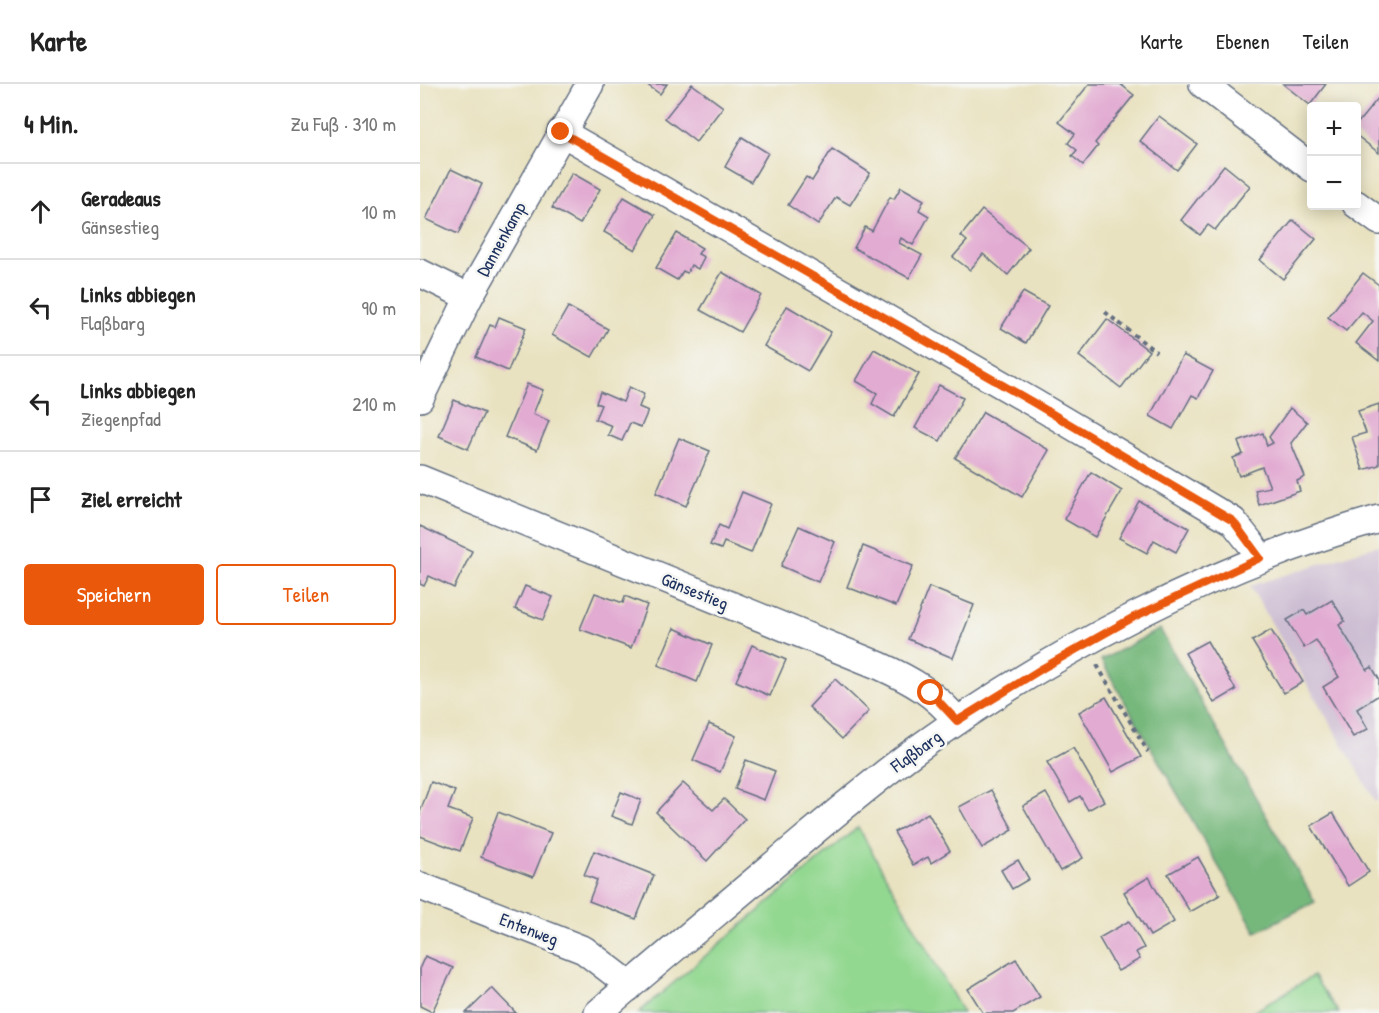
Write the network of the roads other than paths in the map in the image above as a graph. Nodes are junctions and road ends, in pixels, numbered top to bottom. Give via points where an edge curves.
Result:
1 (590, 84) edge
2 (1203, 84) edge
3 (561, 132) junction
4 (1307, 165) edge
5 (1361, 208) edge
6 (1379, 221) edge
7 (420, 273) edge
8 (469, 297) junction
9 (420, 398) edge
10 (420, 479) edge
11 (1379, 519) edge
12 (1260, 558) junction
13 (957, 721) junction
14 (420, 886) edge
15 (628, 988) junction
16 (598, 1013) edge

1 - 3 street, Dannenkamp
2 - 4 street
3 - 8 street, Dannenkamp
3 - 12 street via 1233,521
5 - 6 street
7 - 8 street
8 - 9 street, Dannenkamp
10 - 13 street, Gänsestieg via 880,666 931,693
11 - 12 street, Flaßbarg
12 - 13 street, Flaßbarg via 1134,617
13 - 15 street, Flaßbarg via 872,783
14 - 15 street, Entenweg via 584,950
15 - 16 street, Flaßbarg

